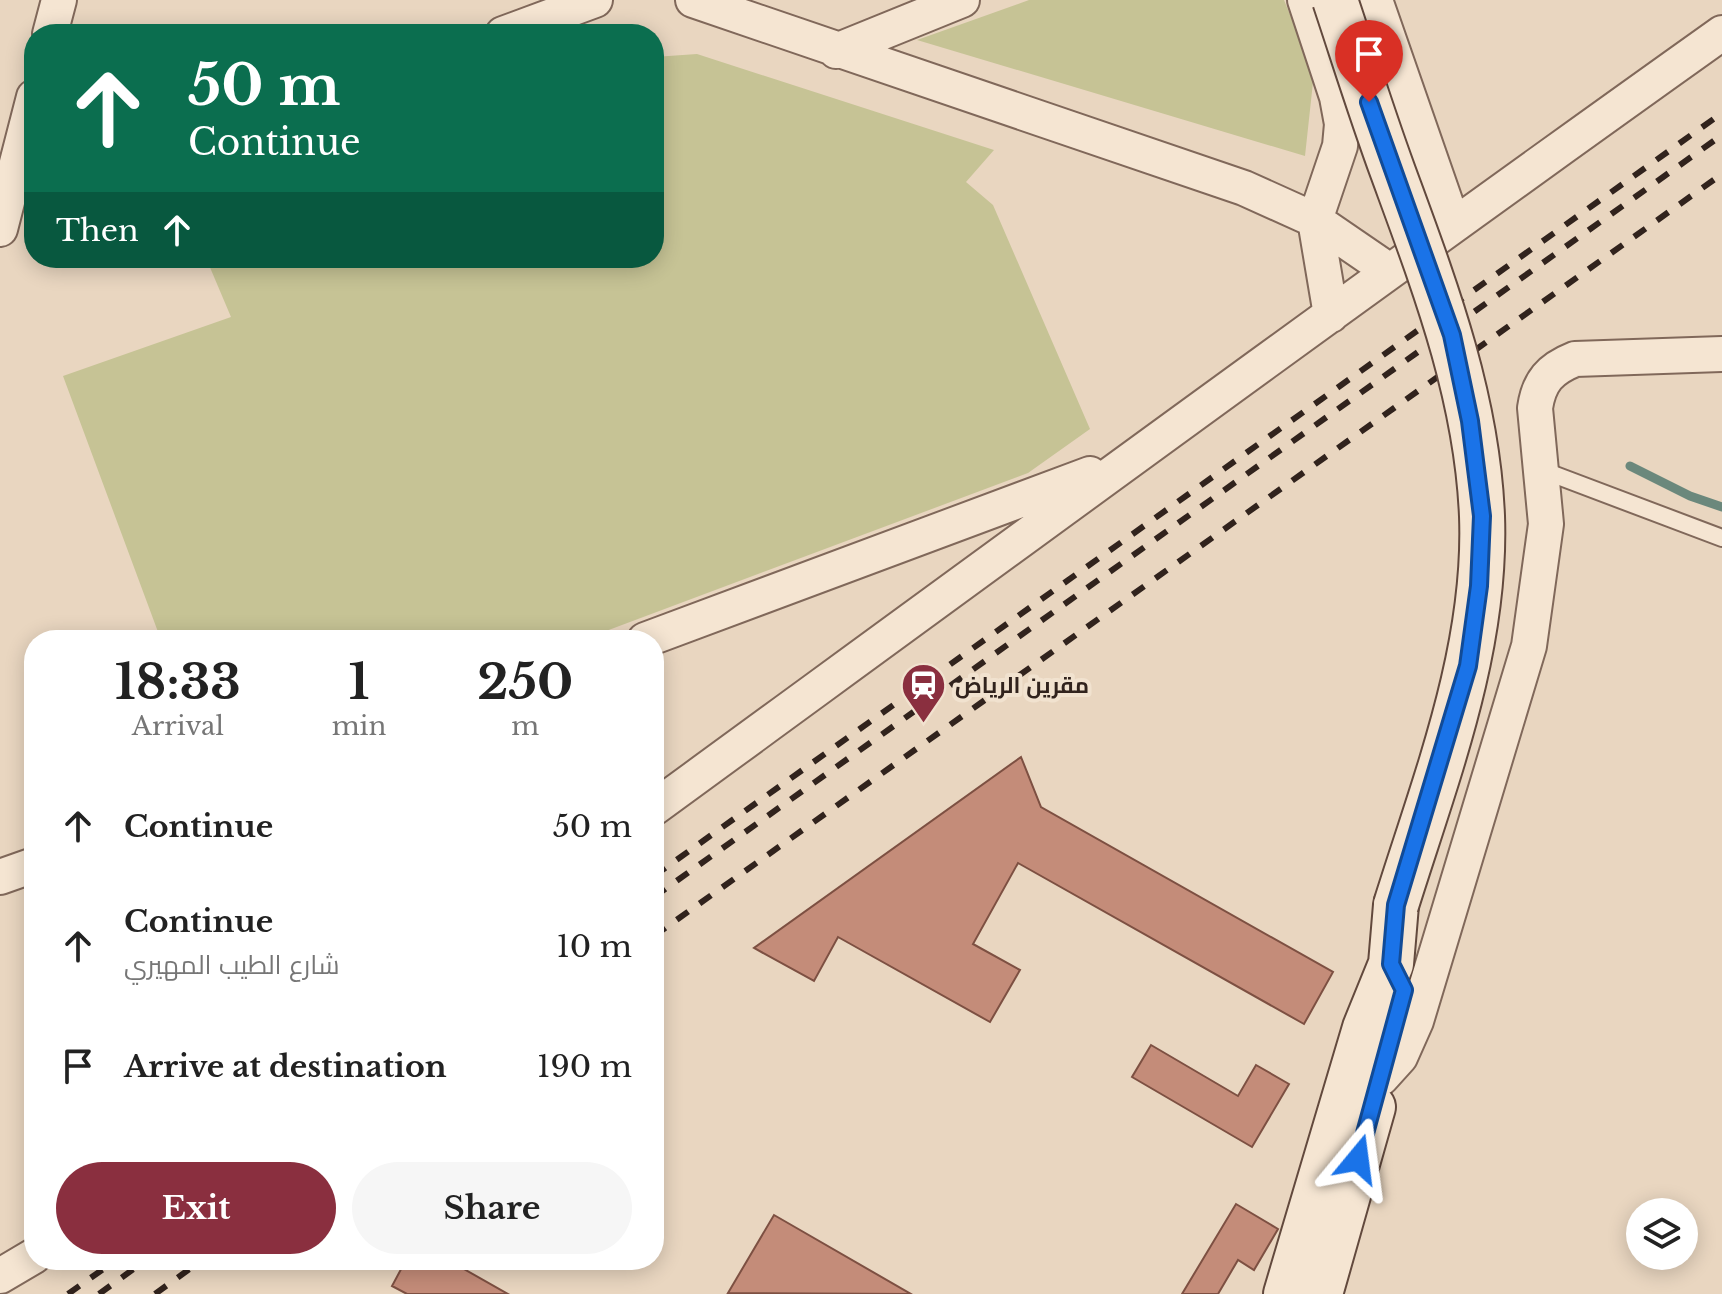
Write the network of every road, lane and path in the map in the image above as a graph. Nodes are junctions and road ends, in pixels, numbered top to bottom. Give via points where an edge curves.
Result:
1 (59, 0) edge
2 (595, 0) edge
3 (693, 0) edge
4 (962, 0) edge
5 (1305, 0) edge
6 (1335, 0) edge
7 (1375, 0) edge
8 (53, 24) edge
9 (530, 24) edge
10 (1722, 33) edge
11 (836, 51) junction
12 (24, 136) edge
13 (24, 214) edge
14 (1315, 220) junction
15 (1453, 224) junction
16 (1, 225) edge
17 (1388, 270) junction
18 (1331, 315) junction
19 (1722, 354) edge
20 (1128, 460) junction
21 (1542, 470) junction
22 (1722, 538) edge
23 (664, 633) edge
24 (664, 801) edge
25 (24, 869) edge
26 (0, 877) edge
27 (1391, 964) junction
28 (1381, 1078) junction
29 (24, 1262) edge
30 (0, 1276) edge
31 (1286, 1294) edge
32 (1320, 1294) edge

1 - 8 street
2 - 9 street
3 - 11 street
4 - 11 street
5 - 14 street via 1342,124 1340,146
6 - 27 street, bridge via 1452,335 1482,516 1468,666 1396,905
7 - 15 street
10 - 15 street
11 - 14 street via 1231,183
12 - 16 street
13 - 16 street
14 - 17 street
14 - 18 street
15 - 17 street
17 - 18 street
18 - 20 street
19 - 21 street via 1593,357 1558,366 1538,390 1535,408
20 - 23 street
20 - 24 street
21 - 22 lane
21 - 28 street via 1546,524 1525,661 1416,1021 1400,1057
25 - 26 street
27 - 28 street via 1404,990
27 - 31 street via 1365,1028
28 - 32 street
29 - 30 street

